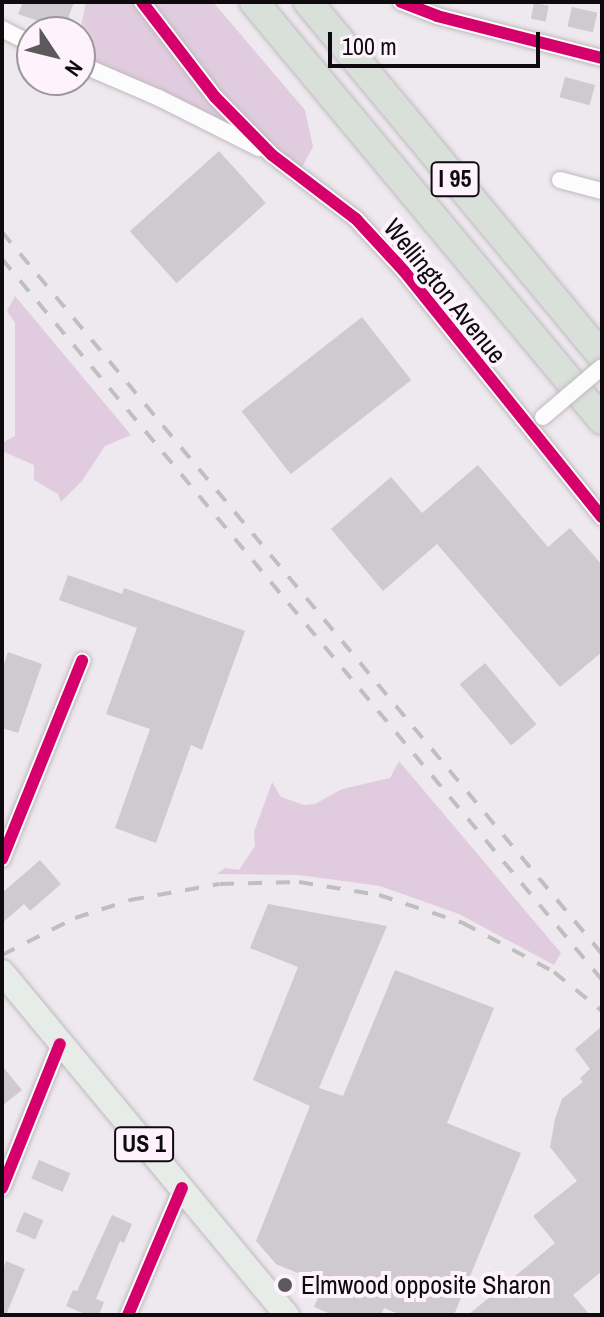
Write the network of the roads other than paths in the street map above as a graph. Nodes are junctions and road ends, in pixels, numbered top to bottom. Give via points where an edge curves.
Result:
1 (142, 2) edge
2 (254, 2) edge
3 (308, 2) edge
4 (401, 2) edge
5 (602, 58) edge
6 (96, 71) edge
7 (272, 155) junction
8 (560, 180) dead end
9 (602, 191) edge
10 (602, 356) edge
11 (602, 367) edge
12 (602, 420) edge
13 (528, 428) junction
14 (602, 517) edge
15 (82, 661) dead end
16 (2, 859) edge
17 (2, 972) edge
18 (60, 1044) junction
19 (2, 1188) edge
20 (182, 1188) junction
21 (128, 1315) edge
22 (287, 1315) edge

1 - 7 street, Wellington Avenue via 215,97
2 - 12 highway, I 95
3 - 10 highway, I 95
4 - 5 street
6 - 7 street
7 - 13 street, Wellington Avenue via 356,219 404,271
8 - 9 street
11 - 13 street, bridge
13 - 14 street, Wellington Avenue
15 - 16 street
17 - 18 main road, US 1
18 - 19 street
18 - 20 main road, US 1
20 - 21 street
20 - 22 main road, US 1

